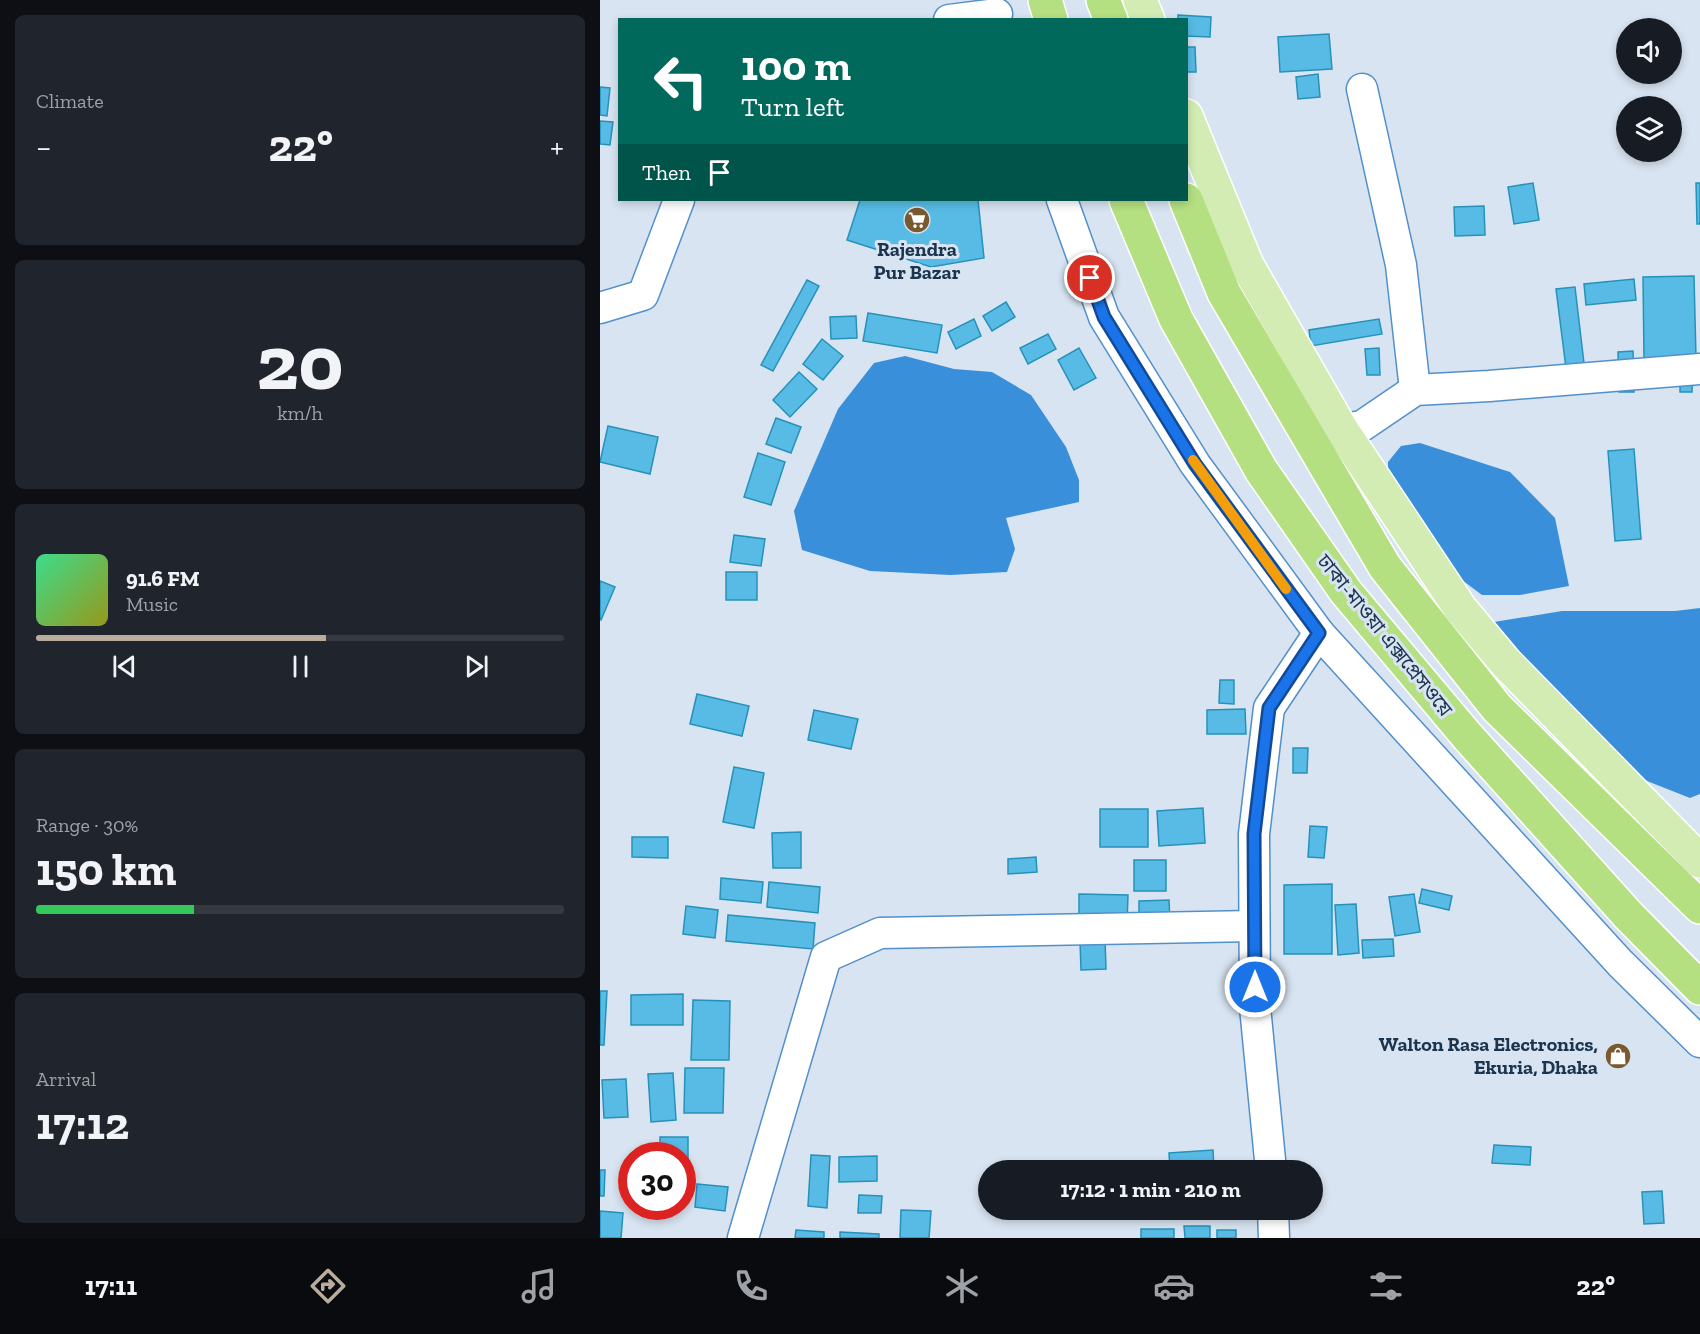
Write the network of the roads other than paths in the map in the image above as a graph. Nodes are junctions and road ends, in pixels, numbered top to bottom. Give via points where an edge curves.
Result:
1 (1045, 0) edge
2 (1103, 0) edge
3 (1140, 0) edge
4 (997, 11) edge
5 (959, 18) edge
6 (1050, 18) edge
7 (1110, 18) edge
8 (1147, 18) edge
9 (1362, 89) dead end
10 (1188, 121) edge
11 (679, 201) edge
12 (1062, 201) edge
13 (1126, 201) edge
14 (1186, 201) edge
15 (600, 308) edge
16 (1700, 369) edge
17 (1415, 390) junction
18 (1341, 429) junction
19 (1319, 633) junction
20 (1698, 855) edge
21 (1700, 907) edge
22 (1254, 926) junction
23 (1700, 988) edge
24 (1700, 1042) edge
25 (1270, 1160) edge
26 (1273, 1220) edge
27 (743, 1238) edge
28 (1274, 1238) edge

1 - 6 highway
2 - 7 highway
3 - 8 main road
4 - 5 street
9 - 17 street via 1401,265
10 - 18 main road via 1247,265
11 - 15 street via 643,295
12 - 19 street via 1104,317 1195,464
13 - 23 highway, ঢাকা-মাওয়া এক্সপ্রেসওয়ে via 1176,319 1261,470 1346,592 1468,737 1628,915
14 - 21 highway via 1224,293 1385,567 1497,708
16 - 17 street
17 - 18 street via 1362,426
18 - 20 main road via 1460,608 1506,663
19 - 22 street via 1269,708 1254,834
19 - 24 street via 1620,963
22 - 25 street via 1255,1007
22 - 27 street via 880,933 826,957
26 - 28 street

